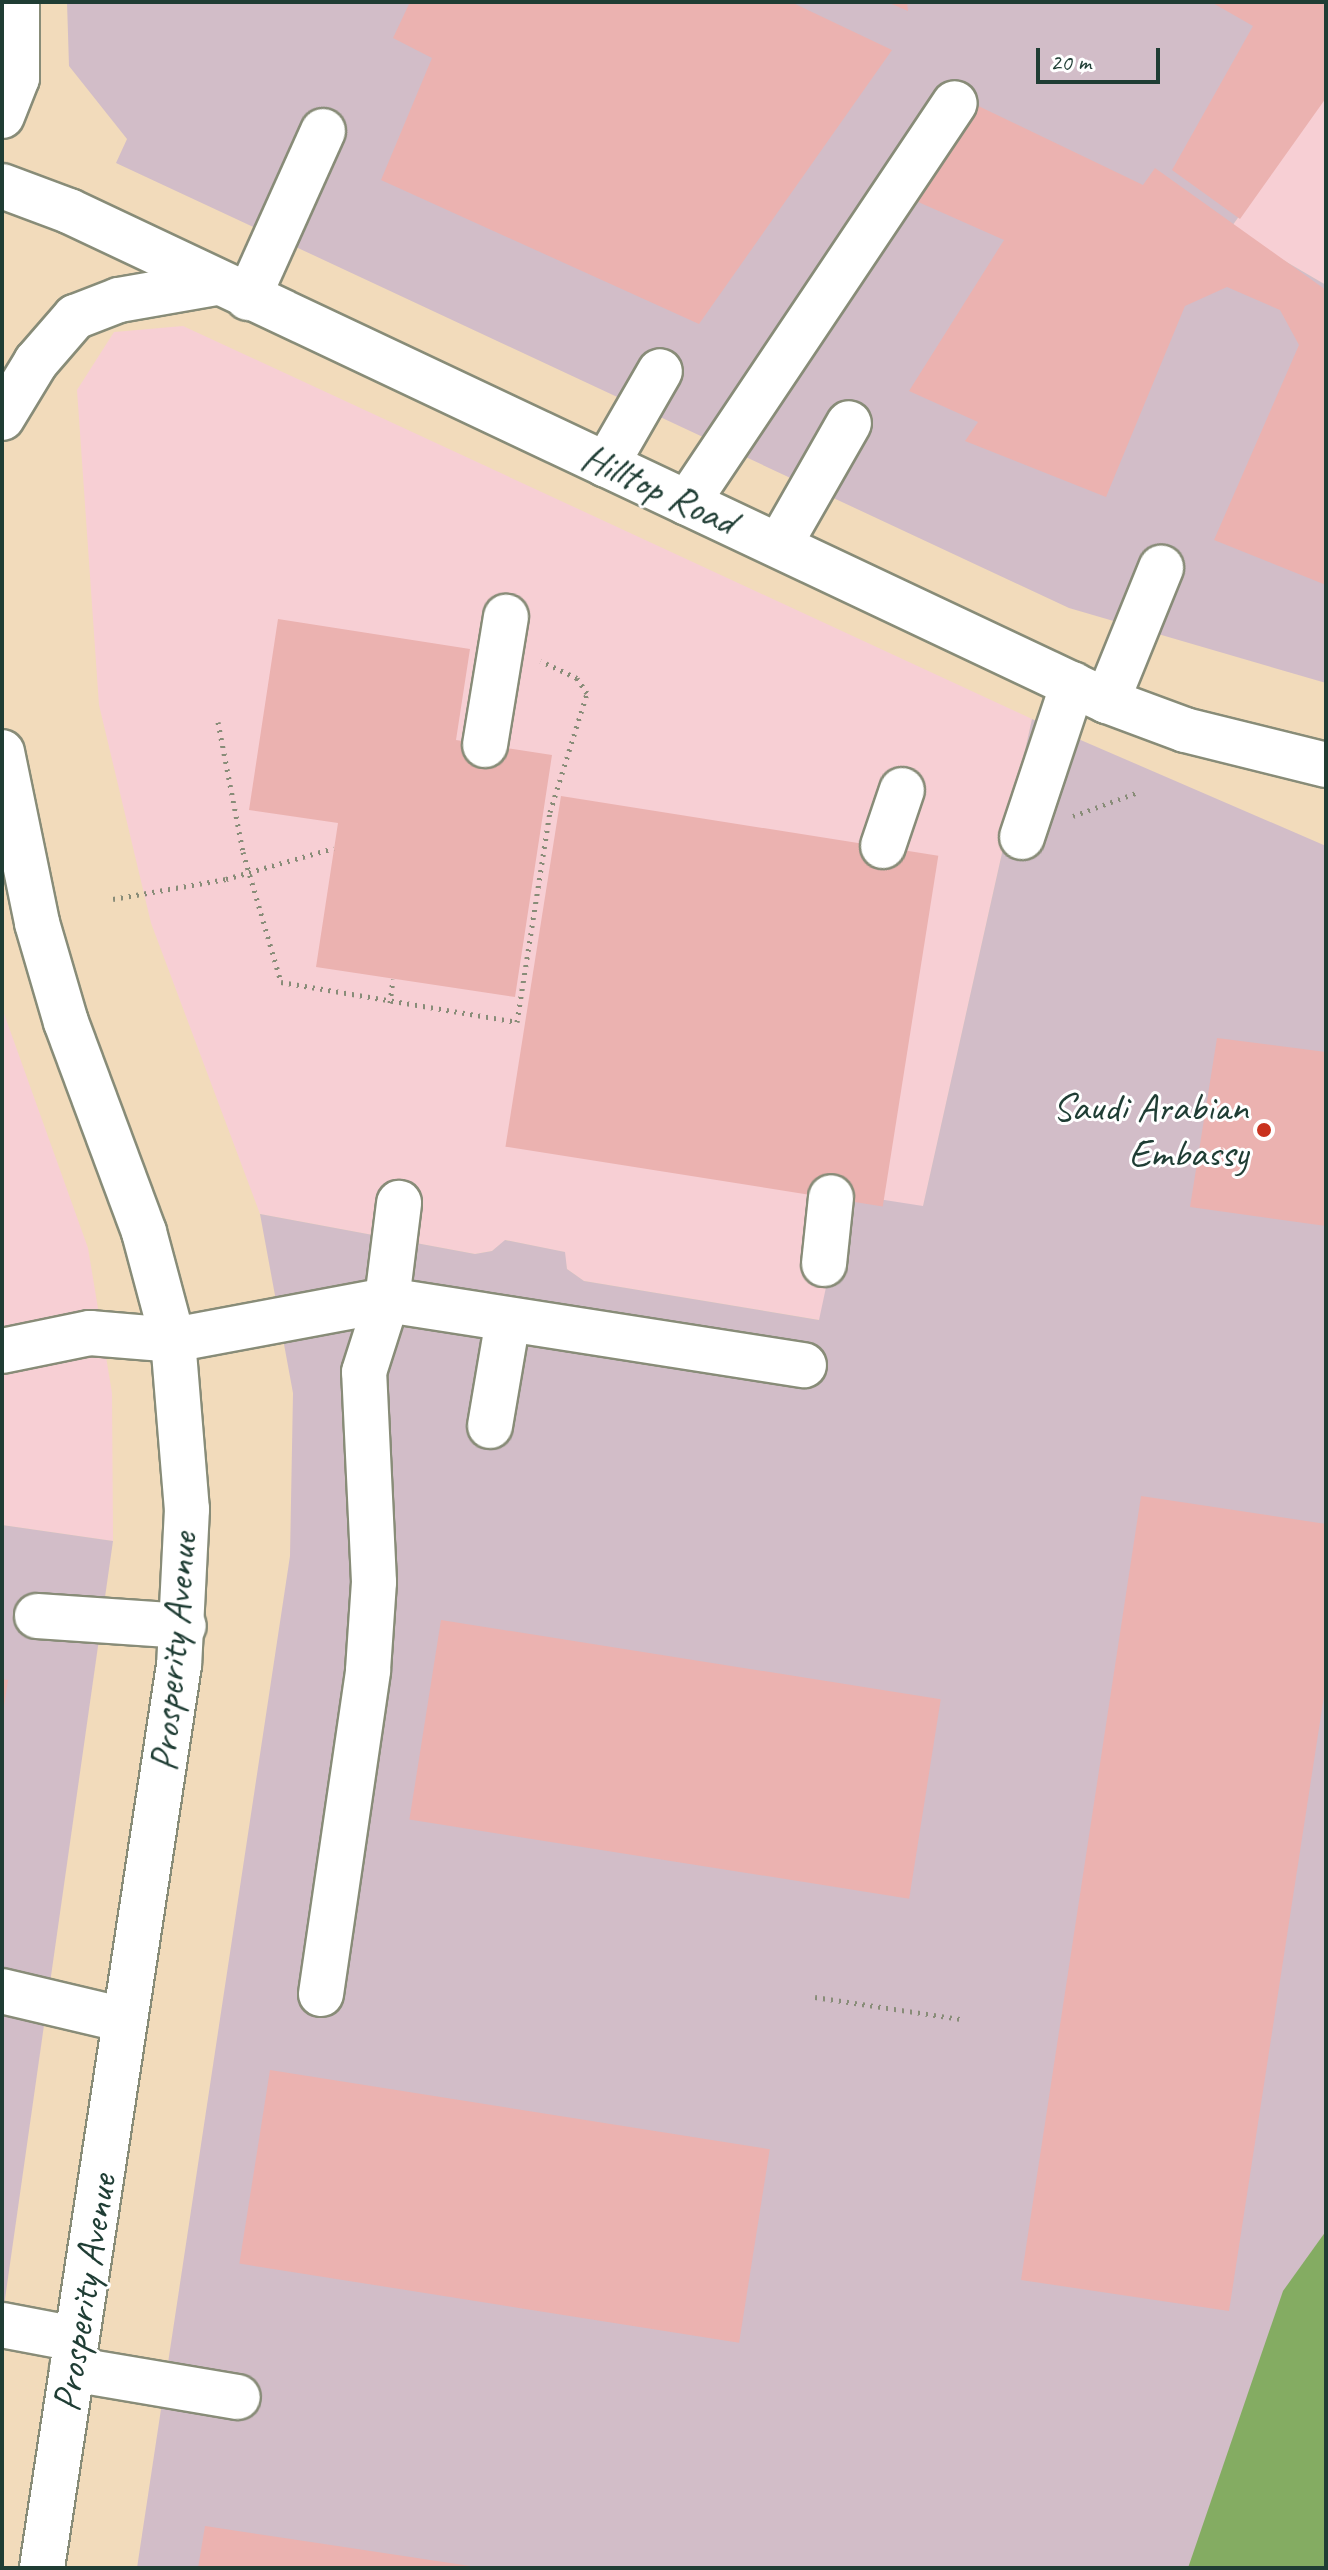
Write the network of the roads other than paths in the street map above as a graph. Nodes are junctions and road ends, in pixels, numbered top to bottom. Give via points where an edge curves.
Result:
1 (17, 2) edge
2 (955, 103) dead end
3 (2, 116) edge
4 (323, 131) dead end
5 (2, 186) edge
6 (232, 291) junction
7 (660, 371) dead end
8 (2, 418) edge
9 (849, 423) dead end
10 (606, 465) junction
11 (687, 503) junction
12 (780, 544) junction
13 (1161, 568) dead end
14 (504, 630) road end
15 (1090, 693) junction
16 (485, 745) dead end
17 (2, 752) edge
18 (1326, 765) edge
19 (902, 790) dead end
20 (6, 810) edge
21 (1022, 837) dead end
22 (883, 846) dead end
23 (831, 1197) dead end
24 (399, 1203) dead end
25 (824, 1264) dead end
26 (387, 1300) junction
27 (508, 1320) junction
28 (173, 1340) junction
29 (2, 1351) edge
30 (804, 1365) dead end
31 (490, 1426) dead end
32 (37, 1616) dead end
33 (184, 1626) junction
34 (2, 1991) edge
35 (321, 1994) dead end
36 (125, 2020) junction
37 (2, 2325) edge
38 (74, 2354) junction
39 (238, 2397) dead end
40 (42, 2568) edge

1 - 3 main road via 17,78
2 - 11 main road
4 - 6 main road
5 - 6 main road, Hilltop Road via 69,211
6 - 8 main road via 133,297 75,317 36,362
6 - 10 main road, Hilltop Road
7 - 10 main road
9 - 12 main road
10 - 11 main road, Hilltop Road
11 - 12 main road, Hilltop Road
12 - 15 main road, Hilltop Road
13 - 15 main road
14 - 16 main road
15 - 18 main road, Hilltop Road via 1197,734
15 - 21 main road
17 - 20 main road, Prosperity Avenue
19 - 22 main road
20 - 28 main road, Prosperity Avenue via 66,1022 131,1194
23 - 25 main road
24 - 26 main road
26 - 27 main road
26 - 28 main road
26 - 35 main road via 364,1372 374,1582 368,1670
27 - 30 main road
27 - 31 main road
28 - 29 main road via 90,1333
28 - 33 main road, Prosperity Avenue via 187,1509
32 - 33 main road
33 - 36 main road, Prosperity Avenue
34 - 36 main road
36 - 38 main road, Prosperity Avenue
37 - 38 main road
38 - 39 main road
38 - 40 main road, Prosperity Avenue

